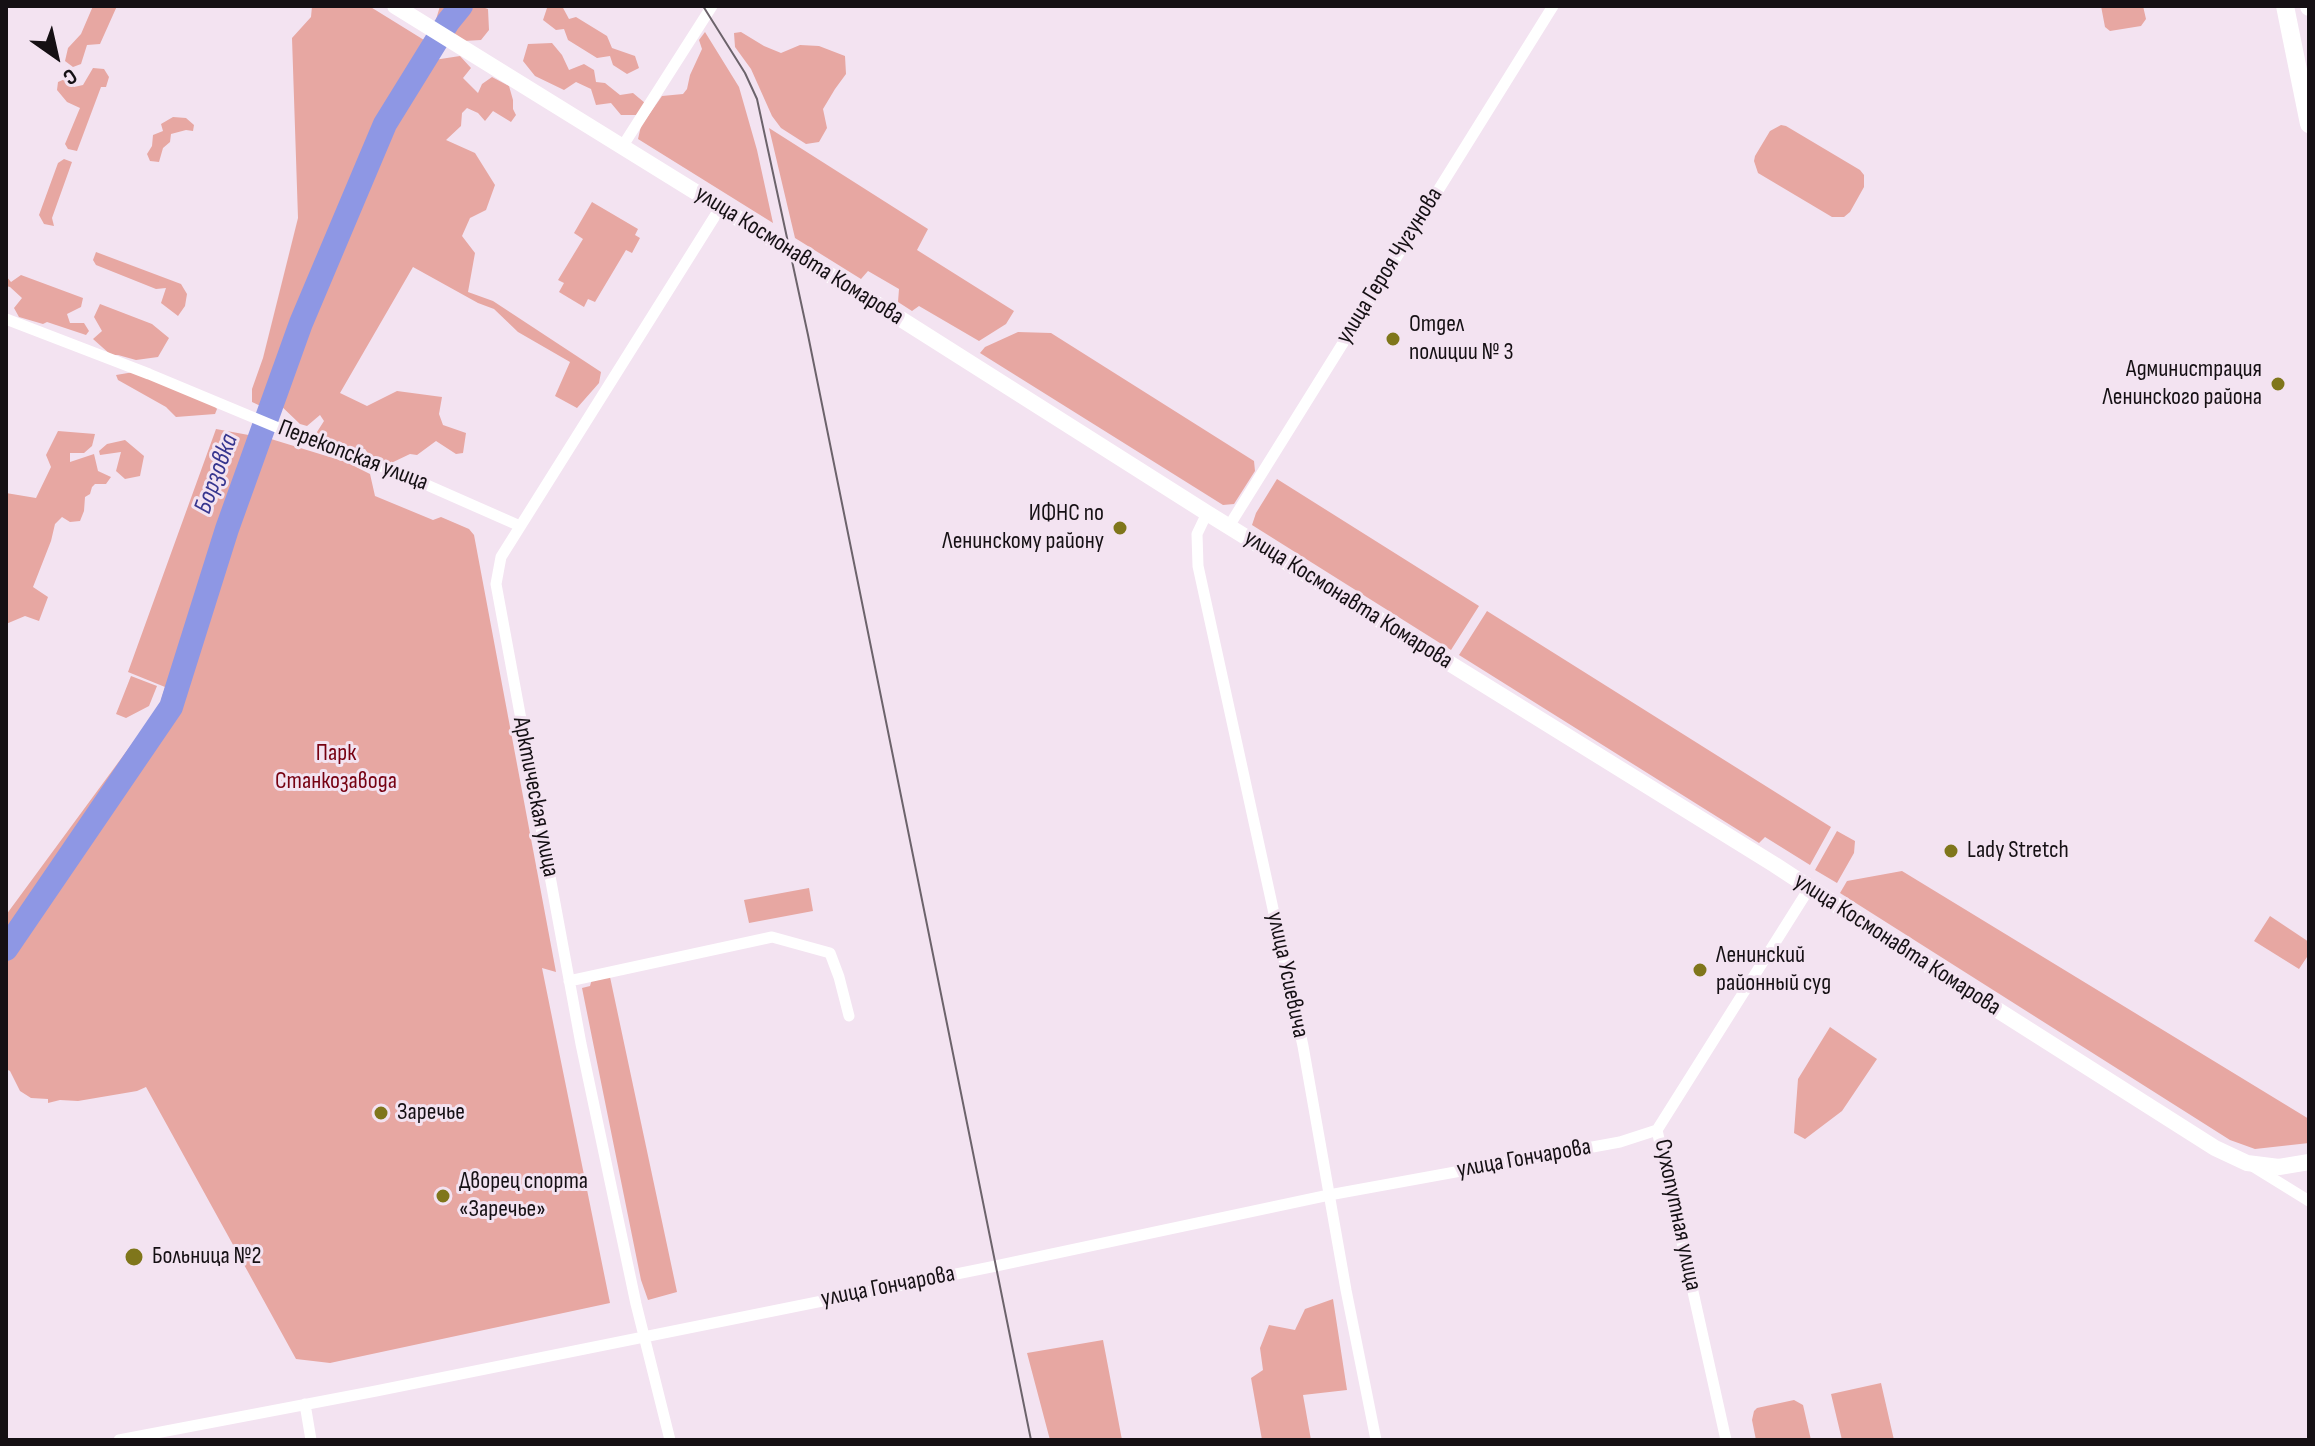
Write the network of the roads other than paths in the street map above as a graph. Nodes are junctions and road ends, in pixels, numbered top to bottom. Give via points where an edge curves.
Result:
1 (395, 6) edge
2 (712, 6) edge
3 (1553, 6) edge
4 (2285, 6) edge
5 (2309, 124) edge
6 (622, 147) junction
7 (720, 208) junction
8 (6, 320) edge
9 (1207, 513) junction
10 (520, 526) junction
11 (1229, 526) junction
12 (1810, 887) junction
13 (569, 981) junction
14 (849, 1016) dead end
15 (1657, 1130) junction
16 (2309, 1162) edge
17 (2247, 1163) junction
18 (1329, 1195) junction
19 (2309, 1201) edge
20 (645, 1337) junction
21 (305, 1404) junction
22 (119, 1440) edge
23 (311, 1440) edge
24 (670, 1440) edge
25 (1376, 1440) edge
26 (1726, 1440) edge

1 - 6 street, улица Космонавта Комарова
2 - 6 street
3 - 11 street, улица Героя Чугунова
4 - 5 main road
6 - 7 street, улица Космонавта Комарова
7 - 9 street, улица Космонавта Комарова
7 - 10 street, Арктическая улица
8 - 10 street, Перекопская улица via 402,474
9 - 11 street, улица Космонавта Комарова
9 - 18 street, улица Усиевича via 1197,534 1198,566 1303,1046
10 - 13 street, Арктическая улица via 501,557 496,584
11 - 12 street, улица Космонавта Комарова
12 - 15 street, Сухопутная улица
12 - 17 street, улица Космонавта Комарова via 2215,1148
13 - 14 street via 772,937 830,953
13 - 20 street, Арктическая улица
15 - 18 street, улица Гончарова via 1620,1142
15 - 26 street, Сухопутная улица
16 - 17 street, улица Космонавта Комарова via 2279,1167
17 - 19 street
18 - 20 street, улица Гончарова
18 - 25 street, улица Усиевича
20 - 21 street, улица Гончарова
20 - 24 street, Арктическая улица
21 - 22 street, улица Гончарова
21 - 23 street

